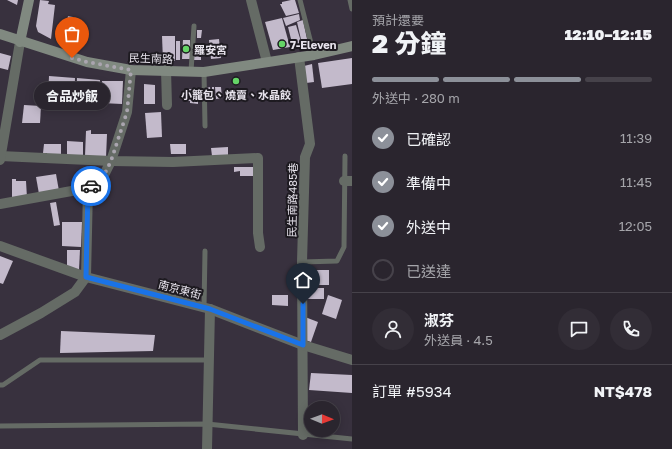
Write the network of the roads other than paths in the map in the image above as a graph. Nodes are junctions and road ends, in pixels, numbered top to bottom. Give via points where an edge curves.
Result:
1 (28, 0) edge
2 (251, 0) edge
3 (300, 0) edge
4 (350, 0) edge
5 (352, 9) edge
6 (194, 26) dead end
7 (0, 34) edge
8 (20, 42) junction
9 (352, 46) edge
10 (314, 55) junction
11 (299, 57) junction
12 (267, 62) junction
13 (131, 70) junction
14 (166, 70) junction
15 (191, 71) junction
16 (204, 72) junction
17 (167, 105) dead end
18 (206, 126) dead end
19 (345, 156) dead end
20 (0, 157) edge
21 (111, 161) junction
22 (348, 181) edge
23 (88, 188) junction
24 (0, 204) edge
25 (0, 246) edge
26 (260, 247) dead end
27 (205, 251) dead end
28 (302, 262) junction
29 (86, 277) junction
30 (207, 308) junction
31 (0, 335) edge
32 (303, 345) junction
33 (209, 360) junction
34 (352, 360) edge
35 (0, 385) edge
36 (207, 424) junction
37 (0, 426) edge
38 (303, 435) junction
39 (352, 439) edge
40 (207, 449) edge

1 - 8 main road
2 - 12 street
3 - 10 lane
4 - 5 lane
6 - 15 lane
7 - 8 main road, 民生南路
8 - 13 main road, 民生南路 via 87,62
8 - 20 street
9 - 10 main road, 民生南路
10 - 11 main road, 民生南路
11 - 12 main road, 民生南路
11 - 28 street, 民生南路485巷 via 310,144 305,156
12 - 16 main road, 民生南路
13 - 14 main road, 民生南路
13 - 21 street via 127,112
14 - 15 main road, 民生南路
14 - 17 street
15 - 16 main road, 民生南路
16 - 18 lane
19 - 22 lane
20 - 21 street
21 - 23 street via 104,175
21 - 26 street via 173,162 258,158
22 - 28 lane via 344,247 337,261
23 - 24 street
23 - 29 street
25 - 29 street, 南京東街
27 - 30 lane
28 - 32 street, 民生南路485巷
29 - 30 street, 南京東街
29 - 31 street via 75,292
30 - 32 street, 南京東街
30 - 33 street
32 - 34 street, 南京東街
32 - 38 street, 民生南路485巷
33 - 35 lane via 40,360
33 - 36 street
36 - 37 lane
36 - 38 lane
36 - 40 street
38 - 39 lane

